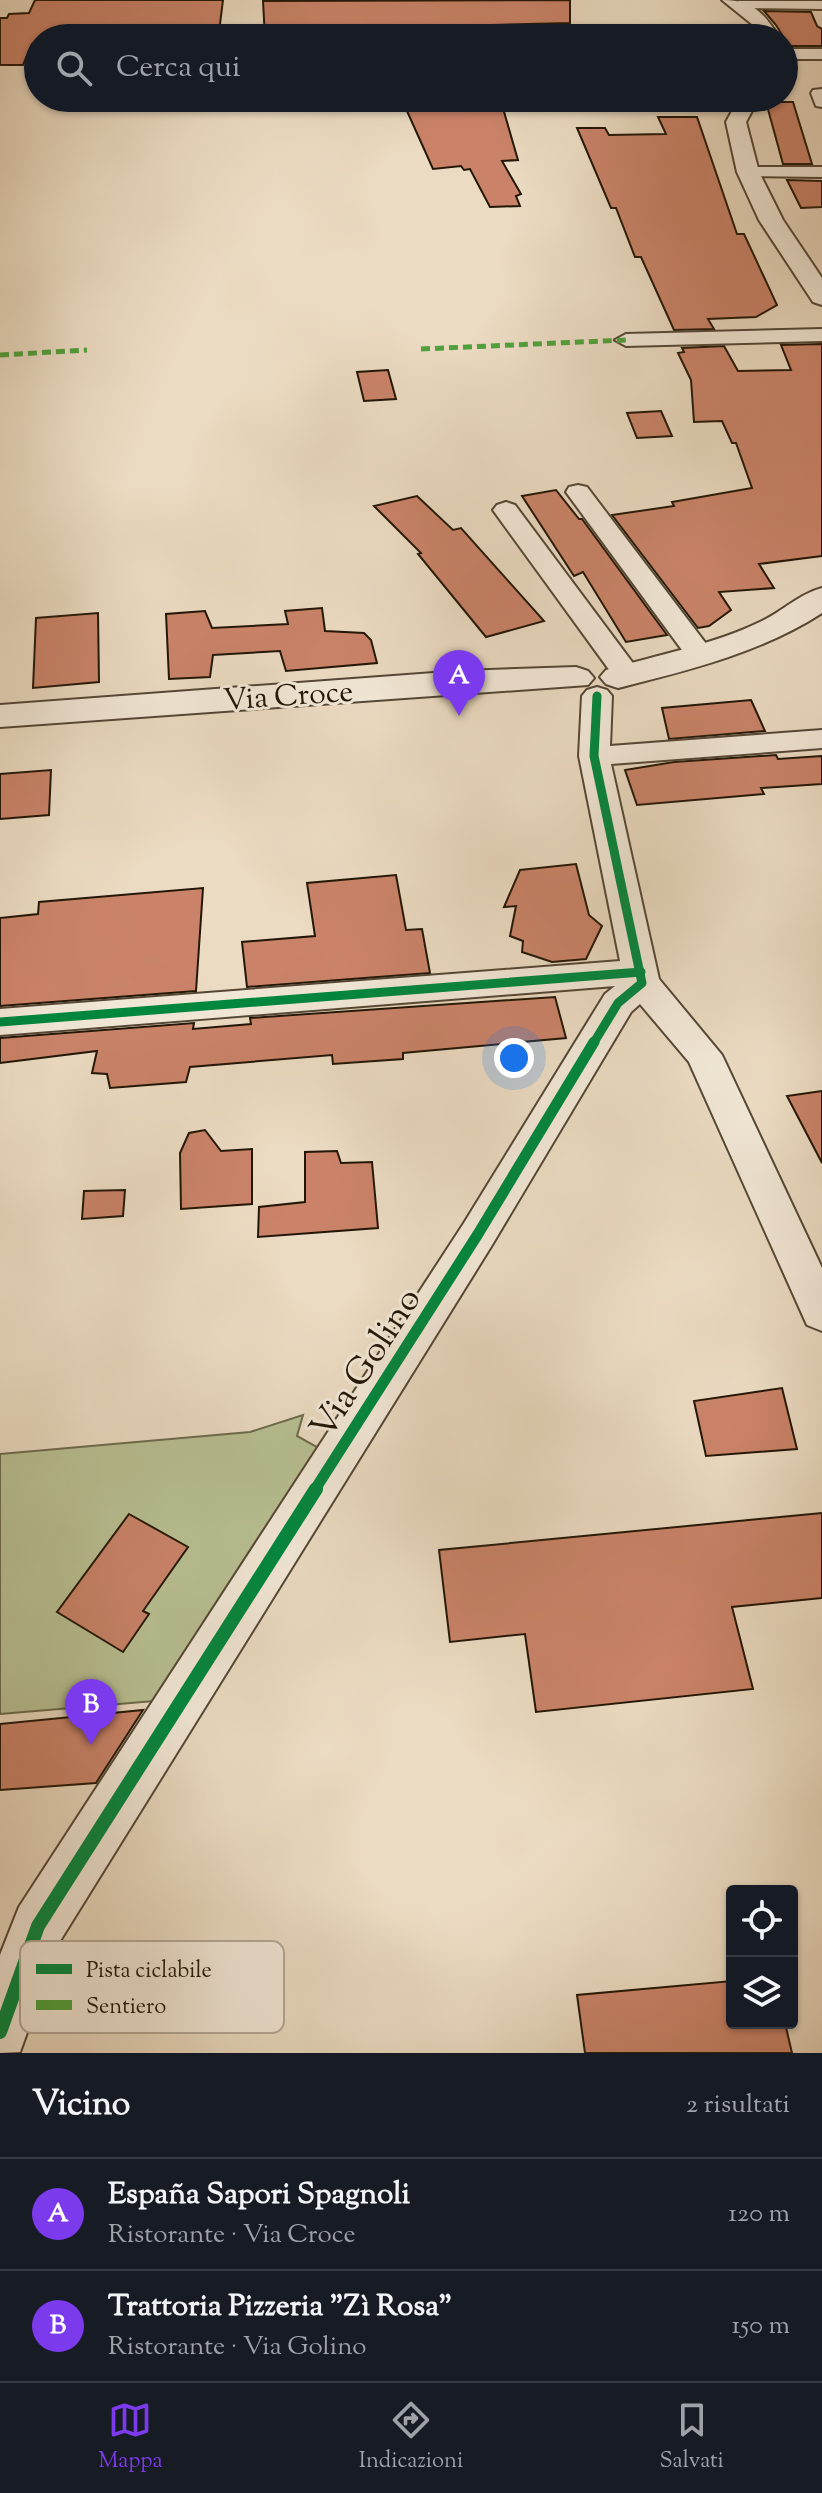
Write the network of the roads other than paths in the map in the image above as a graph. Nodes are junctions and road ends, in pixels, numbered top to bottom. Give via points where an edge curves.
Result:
1 (735, 2) edge
2 (822, 5) edge
3 (761, 24) edge
4 (798, 54) edge
5 (822, 54) edge
6 (741, 112) edge
7 (748, 172) junction
8 (822, 172) edge
9 (822, 297) edge
10 (822, 335) edge
11 (626, 340) dead end
12 (578, 492) dead end
13 (506, 510) dead end
14 (822, 598) edge
15 (700, 655) junction
16 (605, 682) junction
17 (0, 716) edge
18 (822, 739) edge
19 (594, 756) junction
20 (642, 977) junction
21 (0, 1022) edge
22 (822, 1313) edge
23 (20, 1941) edge
24 (19, 1943) edge
25 (0, 2032) edge

1 - 2 street
1 - 3 street
4 - 5 street
6 - 7 street via 736,122
7 - 8 street
7 - 9 street via 771,220
10 - 11 street
12 - 15 street
13 - 16 street
14 - 15 street, Via Croce via 775,628
15 - 16 street, Via Croce
16 - 17 street, Via Croce via 559,676
16 - 19 street
18 - 19 street
19 - 20 street
20 - 21 street
20 - 22 street via 704,1055
20 - 23 street, Via Golino via 618,1003 470,1248
24 - 25 street, Via Golino

